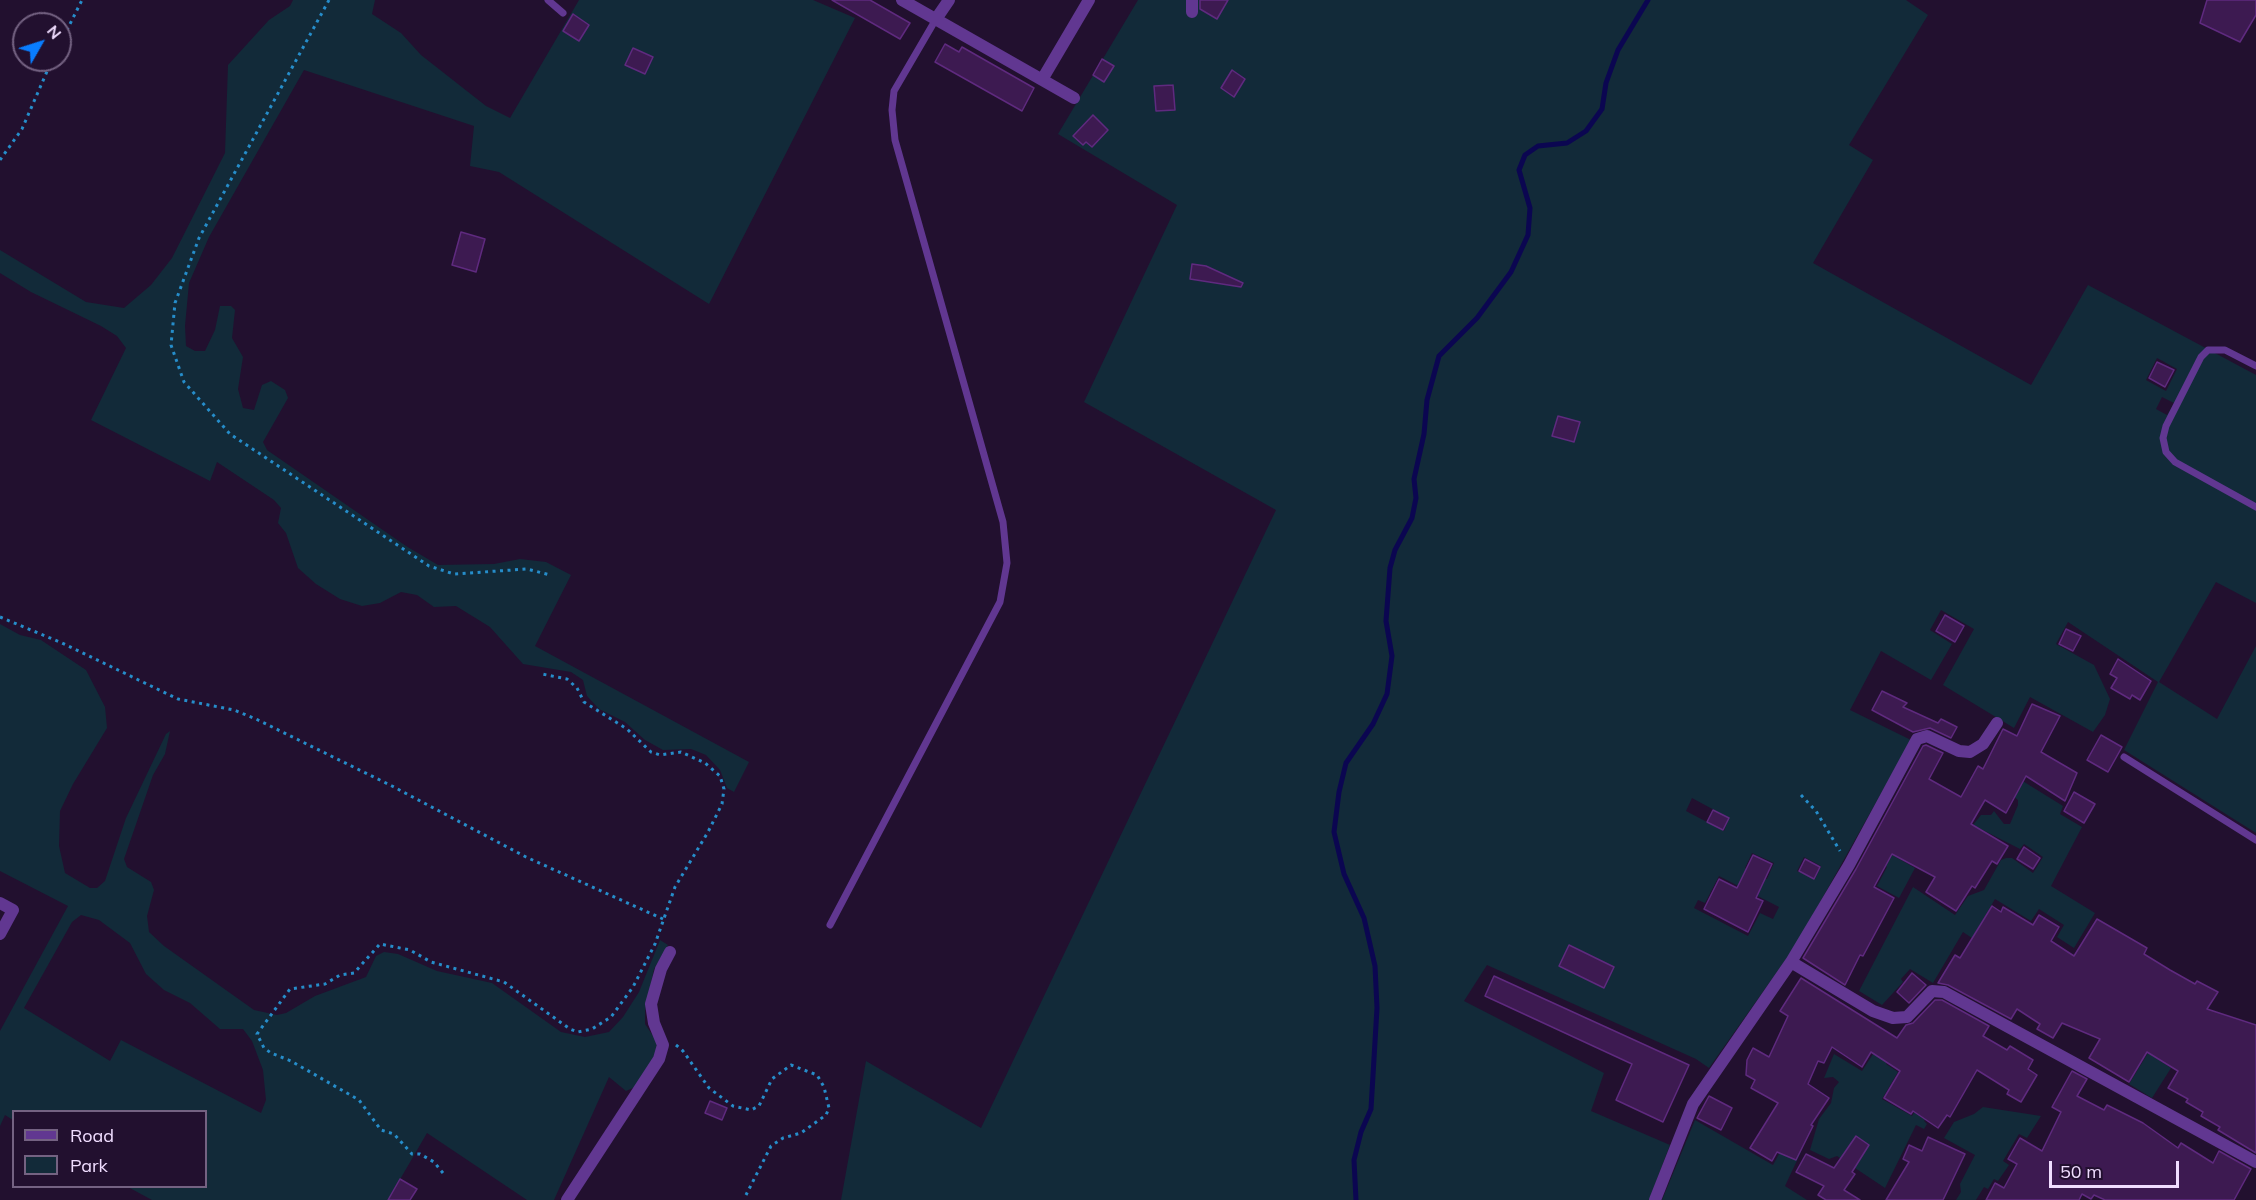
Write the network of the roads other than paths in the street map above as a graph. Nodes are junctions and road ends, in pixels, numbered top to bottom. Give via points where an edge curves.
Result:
1 (548, 0) edge
2 (902, 0) edge
3 (949, 0) edge
4 (1089, 0) edge
5 (563, 13) dead end
6 (936, 19) junction
7 (1043, 78) junction
8 (1074, 98) dead end
9 (2256, 366) edge
10 (2256, 507) edge
11 (1997, 723) dead end
12 (2124, 757) dead end
13 (2256, 840) edge
14 (0, 903) edge
15 (830, 925) dead end
16 (0, 934) edge
17 (670, 952) dead end
18 (1791, 962) junction
19 (2256, 1162) edge
20 (567, 1200) edge
21 (1655, 1200) edge

1 - 5 lane
2 - 6 street
3 - 6 street
4 - 7 street
6 - 7 street
6 - 15 lane via 894,91 895,140 1003,522 1007,563 1000,602
7 - 8 street
9 - 10 lane via 2225,350 2208,350 2163,438 2166,452 2175,462
11 - 18 street via 1983,744 1970,752 1959,752 1927,736 1917,739 1849,866
12 - 13 lane
14 - 16 street via 13,910
17 - 20 street via 651,1004 663,1045 659,1059
18 - 19 street via 1873,1011 1893,1018 1907,1017 1932,991 1944,992
18 - 21 street via 1693,1104

